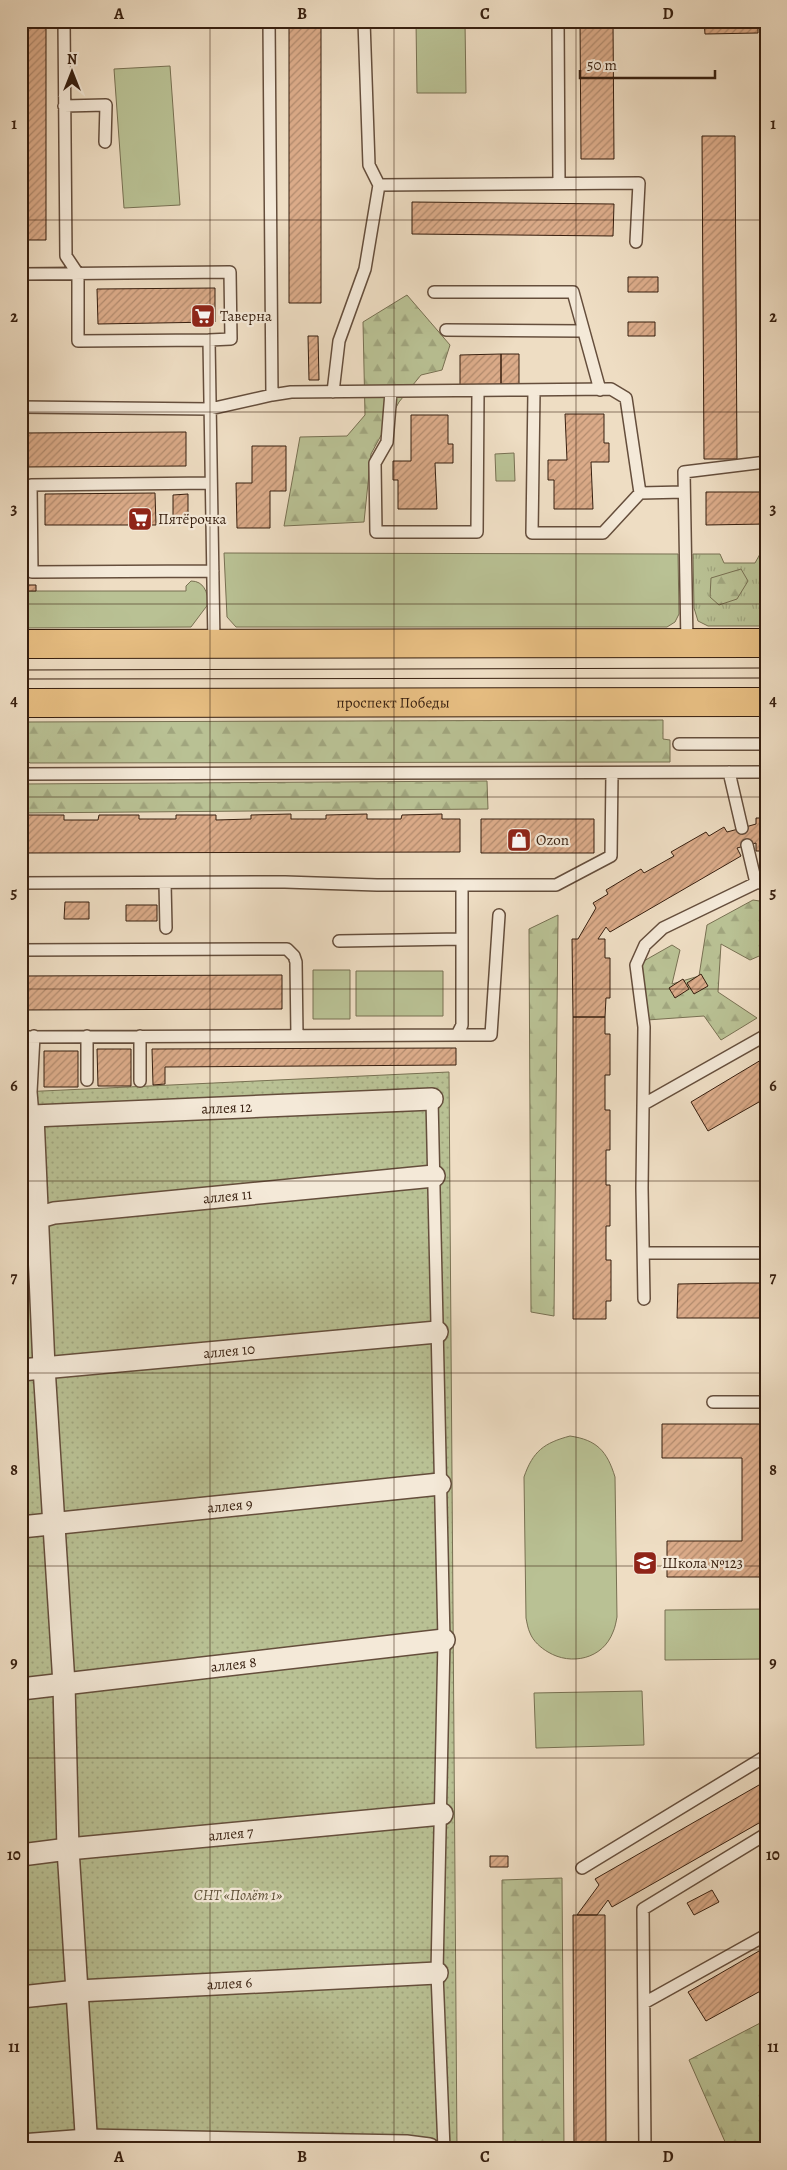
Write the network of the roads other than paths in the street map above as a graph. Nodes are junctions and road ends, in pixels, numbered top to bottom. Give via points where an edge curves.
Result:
1 (64, 21) edge
2 (269, 21) edge
3 (364, 21) edge
4 (558, 21) edge
5 (64, 106) junction
6 (105, 142) dead end
7 (559, 183) junction
8 (379, 185) junction
9 (636, 242) dead end
10 (21, 274) edge
11 (78, 274) junction
12 (434, 292) dead end
13 (446, 330) dead end
14 (583, 331) junction
15 (209, 340) junction
16 (600, 390) junction
17 (534, 391) junction
18 (333, 392) junction
19 (390, 392) junction
20 (478, 392) junction
21 (272, 394) junction
22 (21, 407) edge
23 (210, 409) junction
24 (766, 462) edge
25 (211, 483) junction
26 (684, 492) junction
27 (640, 493) junction
28 (213, 571) junction
29 (687, 643) junction
30 (766, 643) edge
31 (21, 644) edge
32 (214, 644) junction
33 (766, 702) edge
34 (21, 704) edge
35 (679, 744) dead end
36 (766, 744) edge
37 (728, 772) junction
38 (766, 772) edge
39 (612, 773) junction
40 (21, 774) edge
41 (742, 828) dead end
42 (746, 845) dead end
43 (21, 883) edge
44 (166, 883) junction
45 (761, 883) edge
46 (462, 886) junction
47 (499, 915) dead end
48 (166, 928) dead end
49 (462, 938) junction
50 (339, 941) dead end
51 (21, 950) edge
52 (457, 1035) junction
53 (766, 1035) edge
54 (34, 1036) junction
55 (87, 1036) junction
56 (140, 1036) junction
57 (297, 1036) junction
58 (21, 1037) edge
59 (87, 1080) dead end
60 (140, 1081) dead end
61 (432, 1099) joint
62 (644, 1104) junction
63 (27, 1115) edge
64 (434, 1176) junction
65 (29, 1219) edge
66 (644, 1253) junction
67 (766, 1253) edge
68 (644, 1299) dead end
69 (437, 1332) junction
70 (44, 1367) junction
71 (21, 1370) edge
72 (713, 1402) dead end
73 (766, 1402) edge
74 (440, 1484) junction
75 (54, 1524) junction
76 (21, 1527) edge
77 (444, 1640) junction
78 (64, 1684) junction
79 (21, 1689) edge
80 (766, 1756) edge
81 (442, 1814) junction
82 (766, 1834) edge
83 (68, 1849) junction
84 (21, 1855) edge
85 (582, 1868) dead end
86 (766, 1935) edge
87 (437, 1973) junction
88 (77, 1991) junction
89 (21, 1997) edge
90 (644, 2003) junction
91 (87, 2144) edge
92 (21, 2145) edge
93 (429, 2149) edge
94 (444, 2149) edge
95 (645, 2149) edge

1 - 5 lane
2 - 21 lane
3 - 8 lane via 369,165
4 - 7 lane
5 - 6 lane via 106,105
5 - 11 lane via 66,256
7 - 8 lane
7 - 9 lane via 639,183
8 - 18 lane via 365,269 340,341
10 - 11 lane
11 - 15 lane via 78,342
11 - 15 lane via 230,272 231,339
12 - 14 lane via 573,292
13 - 14 lane
14 - 16 lane
15 - 23 lane
16 - 17 lane
16 - 27 lane via 612,389 626,398
17 - 20 lane
17 - 27 lane via 532,533 603,533
18 - 19 lane
18 - 21 lane
19 - 20 lane
19 - 20 lane via 387,442 375,462 376,532 477,532
21 - 23 lane
22 - 23 lane
23 - 25 lane
24 - 26 lane via 684,472
25 - 28 lane
25 - 28 lane via 31,485 32,572
26 - 27 lane
26 - 29 lane
28 - 32 lane
29 - 30 main road
29 - 32 main road
31 - 32 main road
33 - 34 main road, проспект Победы
35 - 36 lane
37 - 38 lane
37 - 39 lane
37 - 41 lane
39 - 40 lane
39 - 46 lane via 611,856 556,885
42 - 45 lane
43 - 44 lane
44 - 46 lane
44 - 48 lane
45 - 62 lane via 663,928 645,945 636,965 644,1027
46 - 49 lane
47 - 52 lane via 491,1035
49 - 50 lane
49 - 52 lane via 462,1025
51 - 57 lane via 287,949 296,962
52 - 57 lane
53 - 62 lane
54 - 55 lane
54 - 58 lane
54 - 63 lane
55 - 56 lane
55 - 59 lane
56 - 57 lane
56 - 60 lane
61 - 63 street, аллея 12
61 - 64 lane
62 - 66 lane
63 - 65 street
64 - 65 street, аллея 11 via 54,1213
64 - 69 lane
65 - 70 street
66 - 67 lane
66 - 68 lane
69 - 70 street, аллея 10
69 - 74 lane
70 - 71 street, аллея 10
70 - 75 street
72 - 73 lane
74 - 75 street, аллея 9
74 - 77 lane
75 - 76 street, аллея 9
75 - 78 street
77 - 78 street, аллея 8
77 - 81 lane
78 - 79 street, аллея 8
78 - 83 street
80 - 85 lane
81 - 83 street, аллея 7
81 - 87 lane
82 - 90 lane via 643,1909
83 - 84 street, аллея 7
83 - 88 street
86 - 90 lane
87 - 88 street, аллея 6
87 - 94 lane
88 - 89 street, аллея 6
88 - 91 street
90 - 95 lane
91 - 92 street
91 - 93 street via 406,2146

